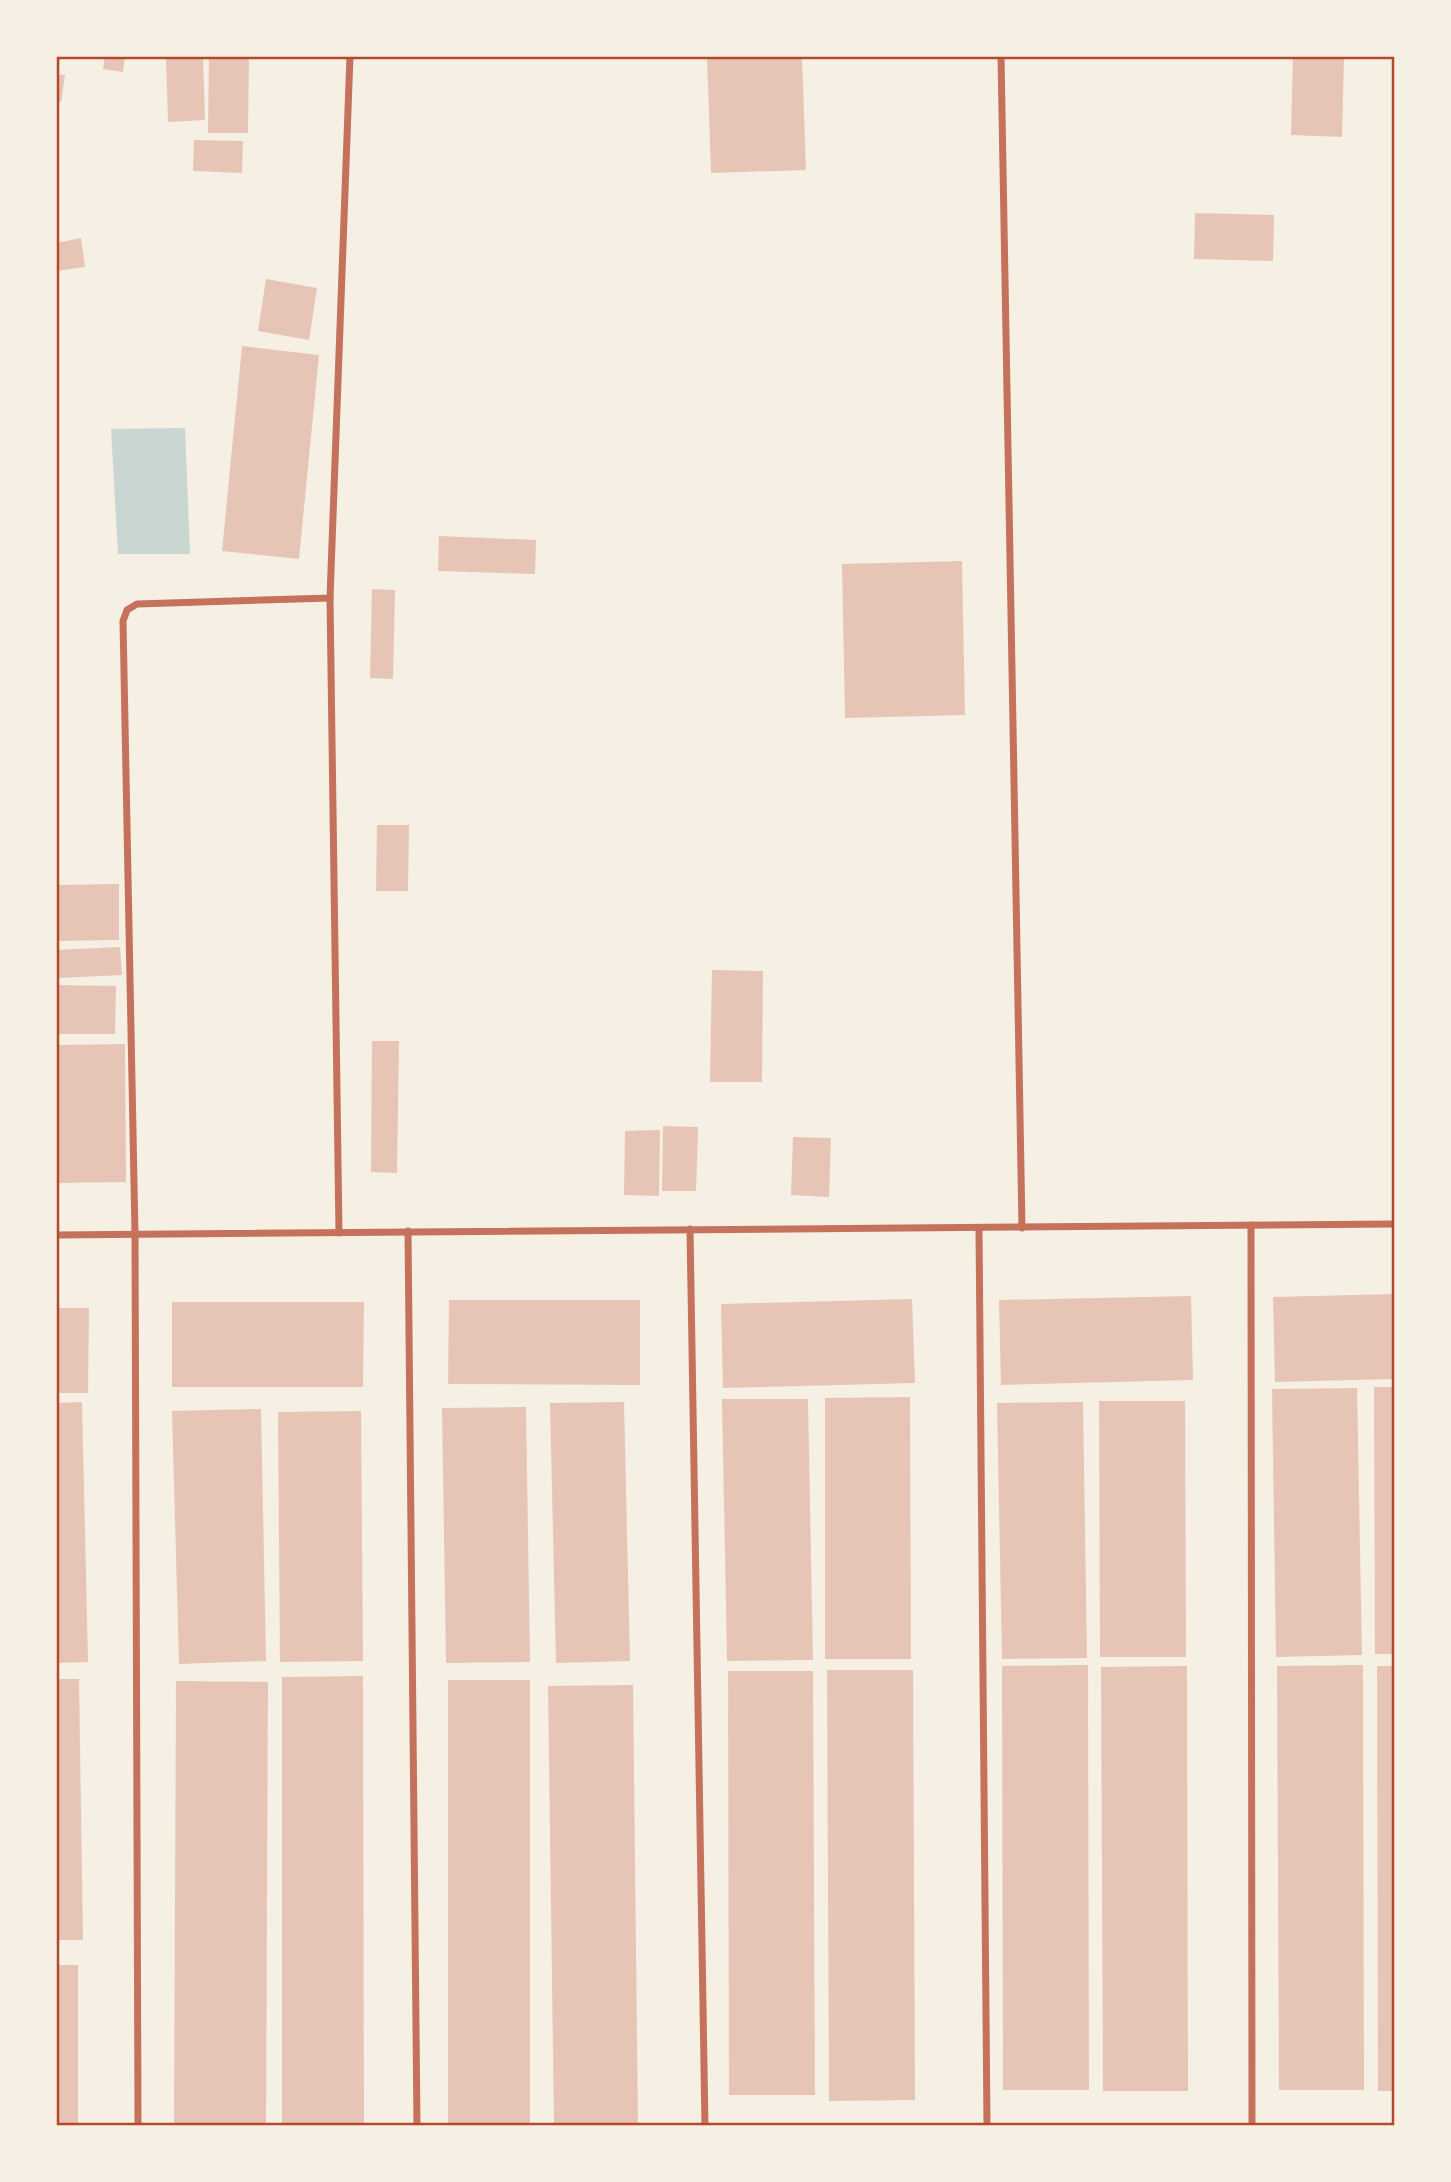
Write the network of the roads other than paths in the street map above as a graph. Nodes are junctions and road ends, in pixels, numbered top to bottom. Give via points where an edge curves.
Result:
1 (350, 56) edge
2 (1001, 56) edge
3 (330, 598) junction
4 (1395, 1224) edge
5 (1251, 1225) junction
6 (1022, 1228) junction
7 (690, 1229) junction
8 (979, 1229) junction
9 (408, 1231) junction
10 (339, 1233) junction
11 (135, 1234) junction
12 (56, 1235) edge
13 (138, 2126) edge
14 (416, 2126) edge
15 (705, 2126) edge
16 (987, 2126) edge
17 (1252, 2126) edge

1 - 3 street
2 - 6 street
3 - 10 street
3 - 11 street via 137,604 127,610 123,621
4 - 5 street
5 - 6 street
5 - 17 street
6 - 8 street
7 - 8 street
7 - 9 street
7 - 15 street
8 - 16 street
9 - 10 street
9 - 14 street
10 - 11 street
11 - 12 street
11 - 13 street

